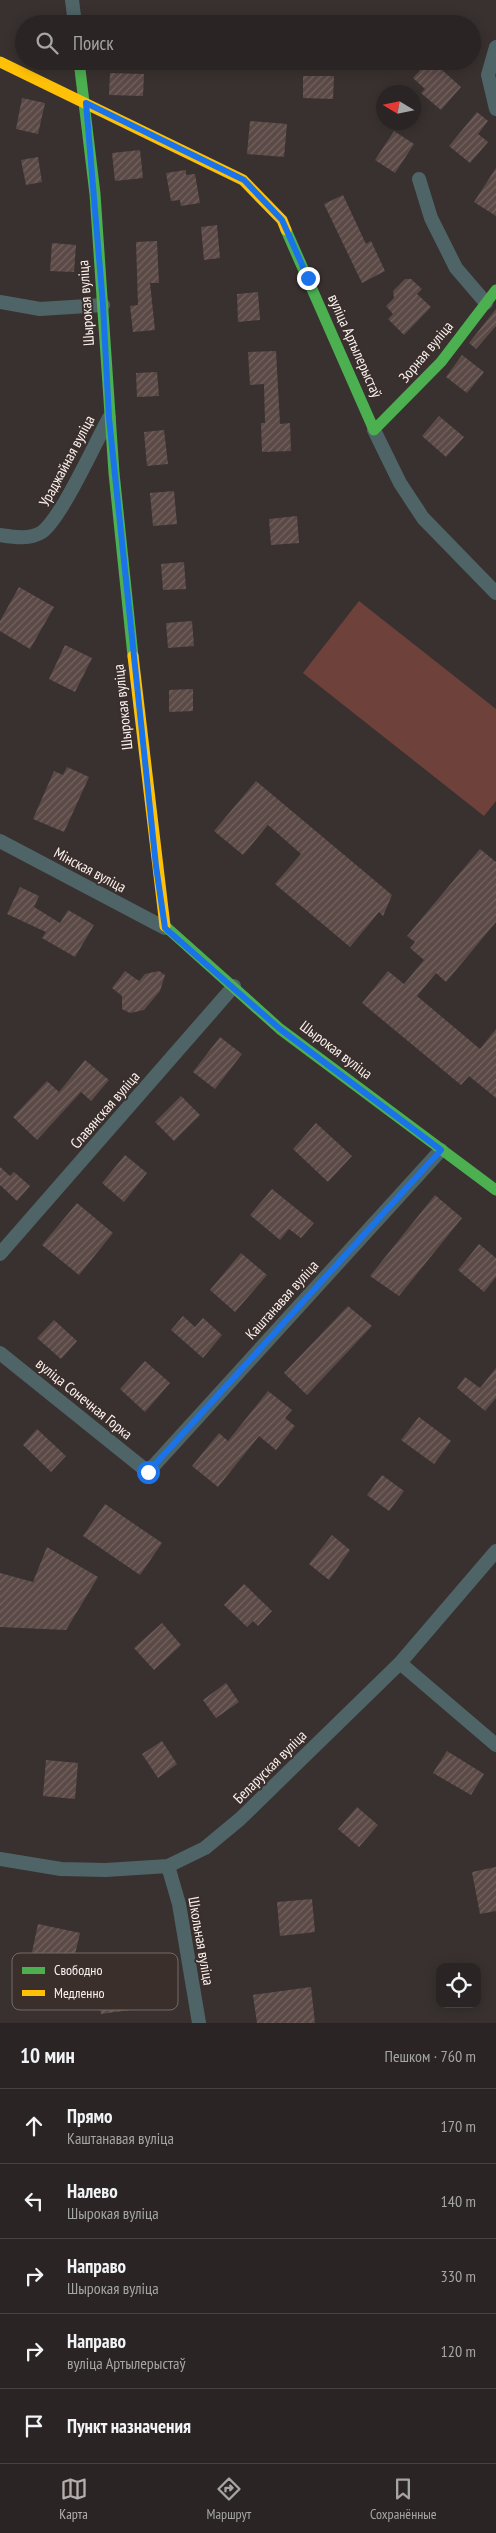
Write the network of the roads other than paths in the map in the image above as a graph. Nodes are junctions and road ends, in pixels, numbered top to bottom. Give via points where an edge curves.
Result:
1 (72, 0) edge
2 (74, 15) edge
3 (496, 47) edge
4 (0, 62) edge
5 (15, 69) edge
6 (17, 70) edge
7 (80, 70) edge
8 (86, 103) junction
9 (496, 109) edge
10 (419, 179) dead end
11 (496, 290) edge
12 (0, 302) edge
13 (486, 303) junction
14 (103, 305) junction
15 (109, 418) junction
16 (374, 430) junction
17 (0, 535) edge
18 (496, 593) edge
19 (0, 841) edge
20 (165, 928) junction
21 (234, 986) junction
22 (441, 1150) junction
23 (496, 1190) edge
24 (0, 1254) edge
25 (0, 1353) edge
26 (148, 1472) joint
27 (496, 1550) edge
28 (400, 1663) junction
29 (496, 1745) edge
30 (0, 1859) edge
31 (168, 1866) junction
32 (199, 2023) edge

1 - 2 street
3 - 9 street via 488,75
4 - 5 street, вуліца Артылерыстаў
6 - 8 street, вуліца Артылерыстаў
7 - 8 street, Шырокая вуліца
8 - 14 street, Шырокая вуліца
8 - 16 street, вуліца Артылерыстаў via 244,180 282,220
10 - 13 street via 431,218 456,268
11 - 13 street, Зорная вуліца
12 - 14 street via 40,309
13 - 16 street, Зорная вуліца via 441,362
14 - 15 street, Шырокая вуліца
15 - 17 street, Ураджайная вуліца via 56,518 41,533 21,538
15 - 20 street, Шырокая вуліца
16 - 18 street, вуліца Артылерыстаў via 400,483 423,518
19 - 20 street, Мінская вуліца
20 - 21 street, Шырокая вуліца
21 - 22 street, Шырокая вуліца via 280,1029
21 - 24 street, Славянская вуліца
22 - 23 street, Шырокая вуліца
22 - 26 street, Каштанавая вуліца
25 - 26 street, вуліца Сонечная Горка
27 - 28 street, Беларуская вуліца
28 - 29 street
28 - 31 street, Беларуская вуліца via 240,1819 205,1848
30 - 31 street, Беларуская вуліца via 61,1870
31 - 32 street, Школьная вуліца via 180,1904

